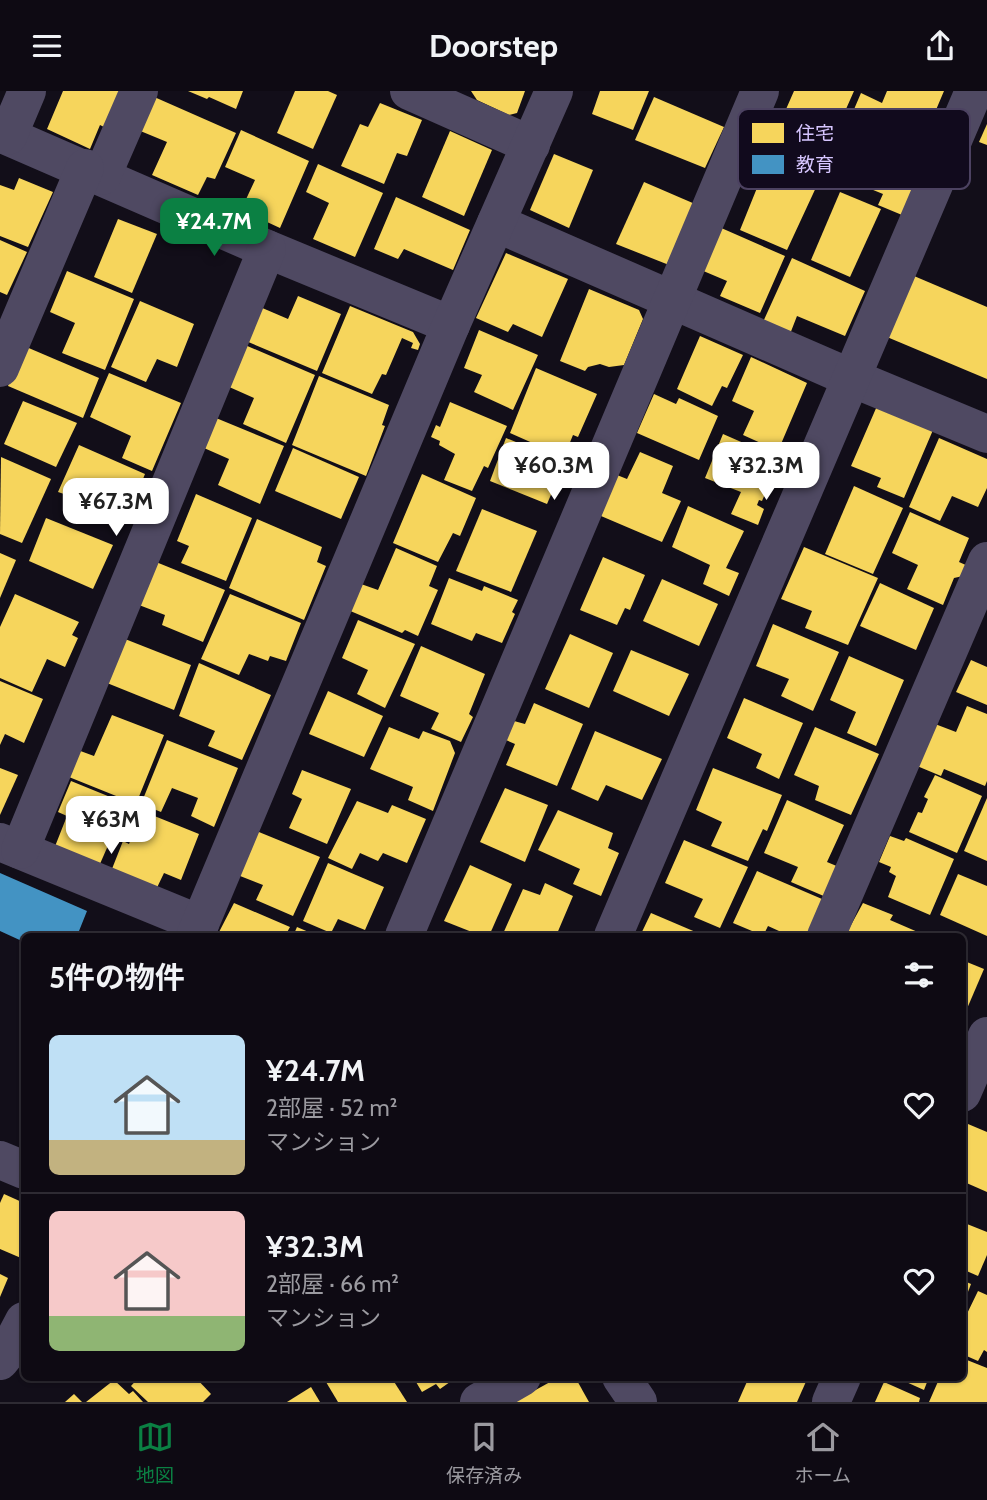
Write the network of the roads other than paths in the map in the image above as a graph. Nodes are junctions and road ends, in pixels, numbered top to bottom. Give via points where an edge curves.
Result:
1 (27, 91) edge
2 (139, 91) edge
3 (409, 91) edge
4 (554, 91) edge
5 (760, 91) edge
6 (974, 91) edge
7 (752, 109) edge
8 (966, 109) edge
9 (4, 134) edge
10 (738, 143) edge
11 (531, 145) junction
12 (94, 172) junction
13 (932, 189) edge
14 (496, 223) junction
15 (267, 249) junction
16 (671, 300) junction
17 (451, 325) junction
18 (0, 368) edge
19 (851, 378) junction
20 (987, 434) edge
21 (987, 561) edge
22 (10, 846) edge
23 (198, 930) edge
24 (405, 933) edge
25 (614, 933) edge
26 (827, 933) edge
27 (987, 1036) edge
28 (966, 1084) edge
29 (0, 1160) edge
30 (21, 1169) edge
31 (515, 1381) edge
32 (624, 1381) edge
33 (840, 1381) edge
34 (479, 1402) edge
35 (638, 1402) edge
36 (831, 1402) edge

1 - 9 street
2 - 12 street
3 - 11 street
4 - 11 street
5 - 7 street
6 - 8 street
9 - 12 street
10 - 16 street
11 - 14 street
12 - 15 street
12 - 18 street
13 - 19 street
14 - 16 street
14 - 17 street
15 - 17 street
15 - 22 street
16 - 19 street
16 - 24 street
17 - 23 street
19 - 20 street
19 - 25 street
21 - 26 street
22 - 23 street
27 - 28 street
29 - 30 street
31 - 34 street
32 - 35 street
33 - 36 street

